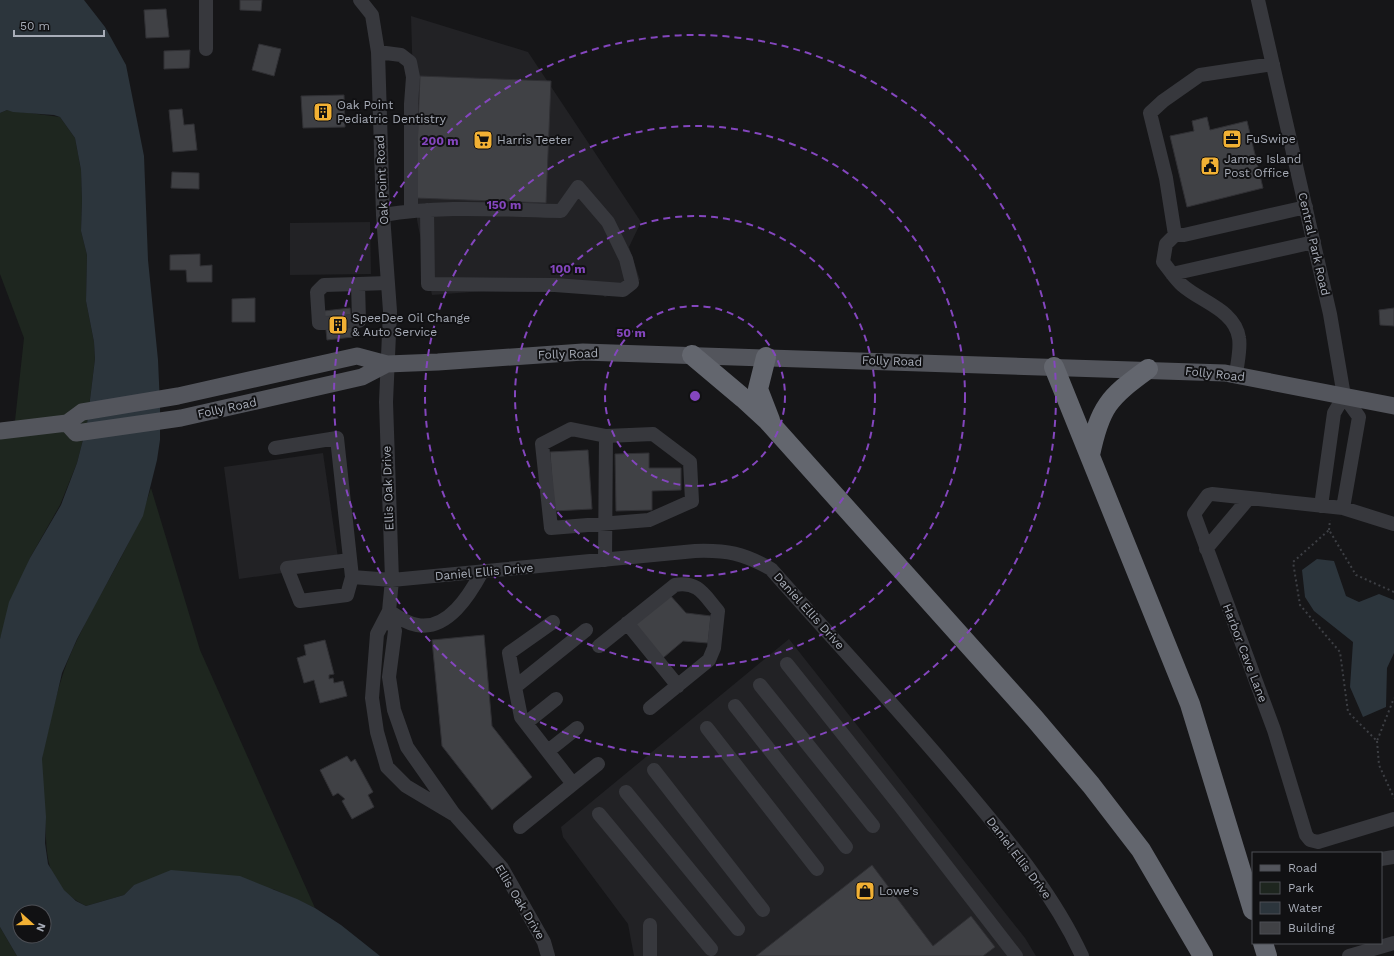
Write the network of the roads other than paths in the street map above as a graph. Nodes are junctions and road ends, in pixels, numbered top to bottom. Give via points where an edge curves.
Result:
1 (206, 0) edge
2 (360, 0) edge
3 (1258, 0) edge
4 (206, 49) dead end
5 (378, 52) junction
6 (1273, 64) junction
7 (1306, 207) junction
8 (410, 210) junction
9 (427, 210) junction
10 (383, 215) junction
11 (1175, 235) junction
12 (1314, 242) junction
13 (1172, 274) junction
14 (388, 283) junction
15 (358, 284) junction
16 (351, 321) dead end
17 (325, 323) dead end
18 (692, 355) junction
19 (766, 357) junction
20 (386, 364) junction
21 (1054, 367) junction
22 (1148, 369) junction
23 (1236, 375) junction
24 (1344, 396) junction
25 (1394, 406) edge
26 (67, 423) junction
27 (772, 427) junction
28 (0, 431) edge
29 (606, 436) junction
30 (274, 448) dead end
31 (1090, 455) junction
32 (1250, 498) junction
33 (1321, 506) junction
34 (1342, 508) junction
35 (605, 522) junction
36 (1394, 524) edge
37 (1206, 549) junction
38 (350, 560) junction
39 (605, 560) junction
40 (482, 572) junction
41 (352, 577) junction
42 (392, 580) junction
43 (389, 611) junction
44 (553, 622) dead end
45 (627, 623) junction
46 (586, 630) dead end
47 (600, 646) dead end
48 (787, 664) dead end
49 (760, 685) dead end
50 (678, 686) junction
51 (515, 687) junction
52 (556, 699) dead end
53 (735, 706) dead end
54 (650, 708) dead end
55 (526, 723) junction
56 (577, 728) dead end
57 (707, 728) dead end
58 (548, 751) junction
59 (598, 764) dead end
60 (654, 770) dead end
61 (573, 784) junction
62 (626, 792) dead end
63 (454, 814) junction
64 (599, 814) dead end
65 (1394, 819) edge
66 (873, 826) dead end
67 (520, 827) dead end
68 (846, 847) dead end
69 (1394, 856) edge
70 (1382, 859) edge
71 (817, 869) dead end
72 (1252, 907) edge
73 (763, 910) dead end
74 (650, 925) dead end
75 (738, 929) dead end
76 (1394, 943) edge
77 (1263, 944) edge
78 (712, 949) dead end
79 (548, 956) edge
80 (650, 956) edge
81 (1016, 956) edge
82 (1082, 956) edge
83 (1204, 956) edge
84 (1267, 956) edge
85 (1349, 956) edge

1 - 4 street
2 - 5 street, Oak Point Road via 372,15
3 - 6 street, Central Park Road
5 - 8 street via 401,55 410,62 413,76
5 - 10 street, Oak Point Road
6 - 7 street, Central Park Road
6 - 11 street via 1200,76 1150,112 1166,178
7 - 11 street
7 - 12 street, Central Park Road
8 - 9 street
8 - 10 street
9 - 9 street via 561,211 578,187 608,222 626,259 632,284 623,290 554,285 428,284
10 - 14 street, Oak Point Road
11 - 13 street via 1166,244 1163,262
12 - 13 street
12 - 24 street, Central Park Road
13 - 23 street via 1182,285 1216,307 1235,325 1239,339
14 - 15 street
14 - 20 street, Oak Point Road via 390,311
15 - 16 street via 359,321
15 - 17 street via 324,285 317,292 319,323
18 - 19 main road, Folly Road
18 - 20 main road, Folly Road via 564,352 477,360
18 - 27 highway via 743,398
19 - 21 main road, Folly Road
19 - 27 highway via 758,390
20 - 26 main road, Folly Road via 357,356 178,396 82,412
20 - 26 main road, Folly Road via 362,377 181,418 76,433
20 - 42 street, Ellis Oak Drive
21 - 22 main road, Folly Road
21 - 31 highway
22 - 23 main road, Folly Road
22 - 31 highway via 1119,390 1106,406 1095,431
23 - 24 main road, Folly Road
24 - 25 main road, Folly Road
24 - 33 street via 1334,413
24 - 34 street via 1359,417
26 - 28 main road, Folly Road
27 - 83 highway via 1091,785 1141,850
29 - 35 street
29 - 35 street via 571,429 542,444 550,528
29 - 35 street via 653,434 690,462 692,501 649,520
30 - 38 street via 337,438
31 - 72 highway via 1190,704
32 - 33 street, Harbor Cave Lane
32 - 37 street
32 - 37 street, Harbor Cave Lane via 1208,495 1194,514
33 - 34 street, Harbor Cave Lane
34 - 36 street, Harbor Cave Lane
35 - 39 street
37 - 65 street, Harbor Cave Lane via 1274,730 1306,835 1310,840 1318,842
38 - 41 street
38 - 41 street via 287,568 300,601 347,595
39 - 40 street, Daniel Ellis Drive
39 - 82 street, Daniel Ellis Drive via 720,550 755,560 771,569 949,768 1014,848 1050,900
40 - 42 street, Daniel Ellis Drive
40 - 43 street via 469,596 451,615 435,624 418,625 405,621
41 - 42 street, Daniel Ellis Drive
42 - 43 street, Ellis Oak Drive
43 - 63 street, Ellis Oak Drive via 394,631 389,677 394,710 407,746
43 - 63 street, Ellis Oak Drive via 377,634 372,698 377,732 387,767 406,786
44 - 51 street via 509,653
45 - 47 street
45 - 50 street
45 - 50 street via 675,585 685,583 698,587 718,611 714,648 709,660
46 - 51 street
48 - 81 street
49 - 66 street
50 - 54 street
51 - 55 street via 521,717
52 - 55 street
53 - 68 street
55 - 58 street
56 - 58 street
57 - 71 street
58 - 61 street
59 - 61 street
60 - 73 street
61 - 67 street
62 - 75 street
63 - 79 street, Ellis Oak Drive via 502,868 544,942
64 - 78 street
69 - 70 street
74 - 80 street
76 - 85 street
77 - 84 highway

